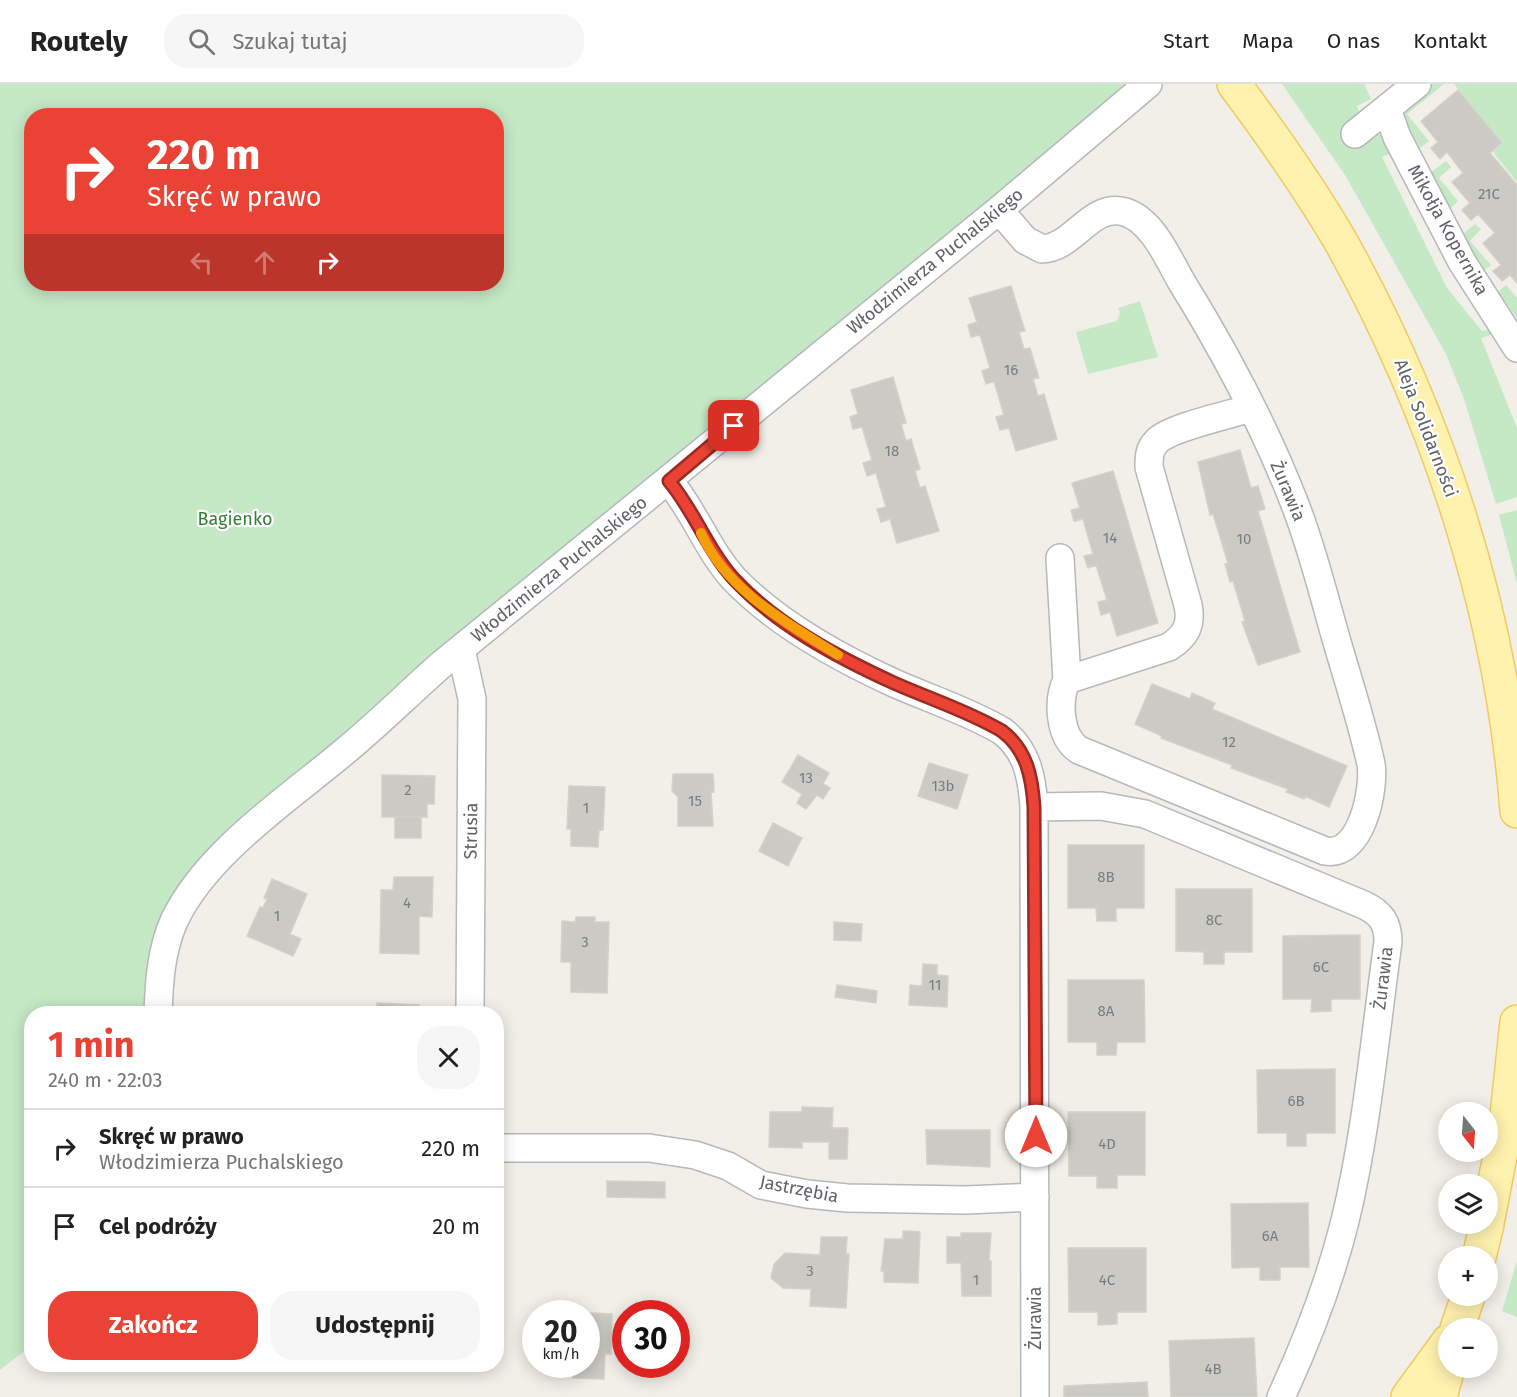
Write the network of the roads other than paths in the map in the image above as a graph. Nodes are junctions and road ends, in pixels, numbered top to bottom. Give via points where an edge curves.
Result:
1 (1148, 84) edge
2 (1234, 84) edge
3 (1417, 84) edge
4 (1386, 109) junction
5 (1355, 134) dead end
6 (999, 210) junction
7 (1517, 348) edge
8 (1251, 408) junction
9 (669, 481) junction
10 (1060, 558) dead end
11 (461, 649) junction
12 (1067, 680) junction
13 (1034, 807) junction
14 (1517, 811) edge
15 (158, 1006) edge
16 (470, 1006) edge
17 (1517, 1022) edge
18 (504, 1148) edge
19 (1497, 1174) edge
20 (1035, 1197) junction
21 (1438, 1356) edge
22 (1445, 1378) edge
23 (1035, 1397) edge
24 (1281, 1397) edge
25 (1408, 1397) edge
26 (1440, 1397) edge

1 - 6 street, Włodzimierza Puchalskiego
2 - 14 main road, Aleja Solidarności via 1340,240 1416,395 1453,496 1489,629 1507,721
3 - 4 street
4 - 5 street
4 - 7 street, Mikołja Kopernika via 1462,262
6 - 8 street, Żurawia via 1025,240 1042,249 1062,244 1102,213 1116,210 1137,218 1187,289
6 - 9 street, Włodzimierza Puchalskiego
8 - 12 street via 1164,436 1149,452 1151,476 1189,613 1186,632 1176,643 1161,650
8 - 12 street, Żurawia via 1297,509 1369,754 1371,794 1351,842 1336,852 1325,851 1079,750 1064,731
9 - 11 street, Włodzimierza Puchalskiego
9 - 13 street, Żurawia via 690,508 711,551 770,611 865,669 971,715 1012,738 1027,764
10 - 12 street, Żurawia
11 - 15 street, Włodzimierza Puchalskiego via 242,839 198,883 169,936 160,975
11 - 16 street, Strusia via 472,699
13 - 20 street, Żurawia
13 - 24 street, Żurawia via 1101,807 1145,814 1364,904 1385,922 1388,942 1367,1098 1345,1220 1312,1321
17 - 19 main road
18 - 20 street, Jastrzębia via 649,1148 695,1155 728,1166 762,1185 827,1196 966,1200
20 - 23 street, Żurawia
21 - 25 main road
22 - 26 main road

